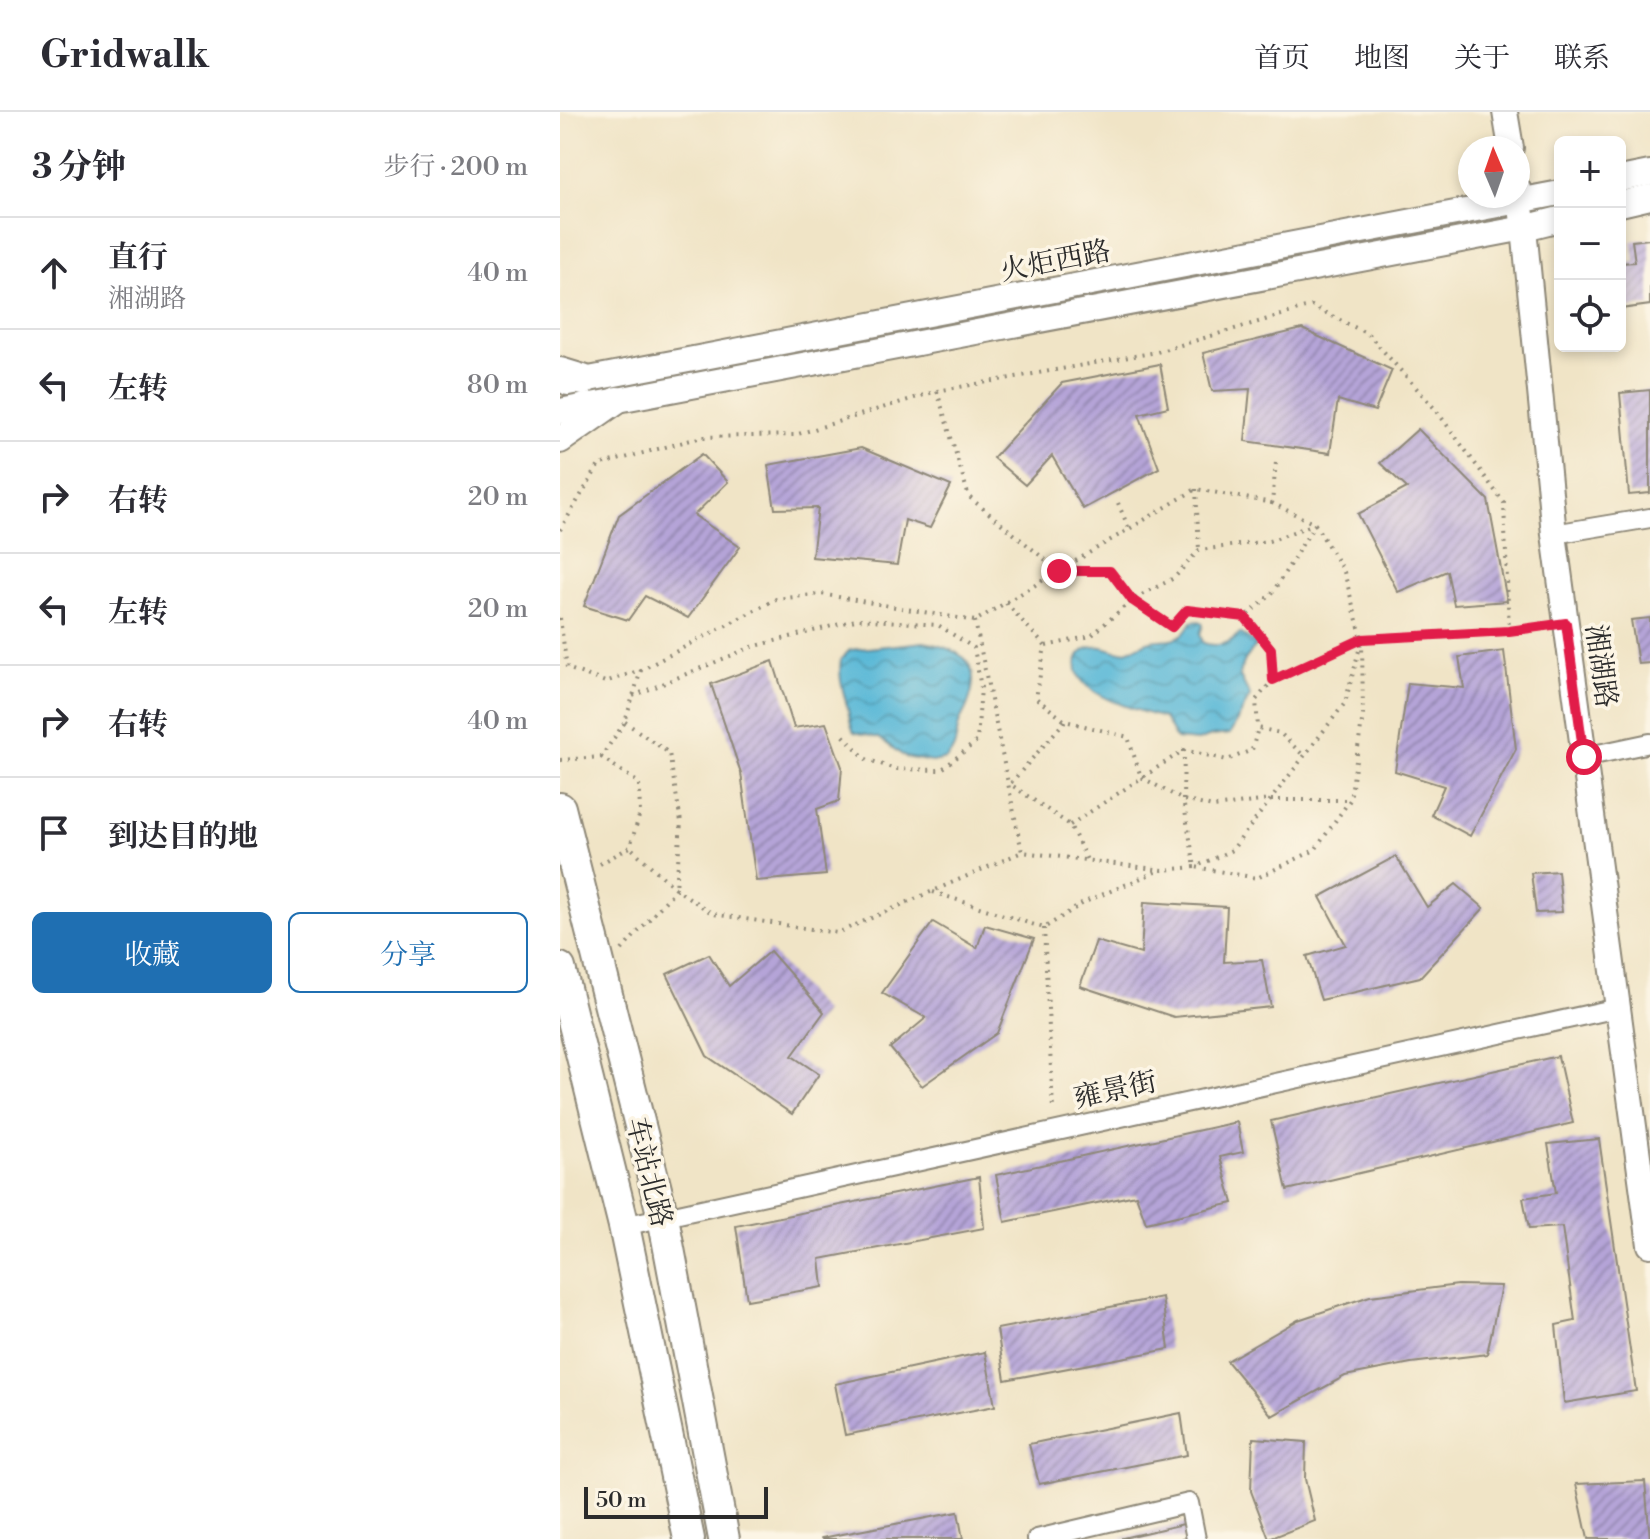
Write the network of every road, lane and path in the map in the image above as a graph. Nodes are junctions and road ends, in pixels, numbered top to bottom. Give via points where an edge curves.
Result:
1 (1505, 112) edge
2 (1509, 136) edge
3 (1650, 173) edge
4 (1626, 178) edge
5 (1554, 193) edge
6 (1530, 195) edge
7 (1650, 197) edge
8 (1626, 203) edge
9 (1458, 208) edge
10 (1521, 208) edge
11 (1554, 220) edge
12 (1524, 228) junction
13 (568, 379) edge
14 (937, 391) junction
15 (617, 400) junction
16 (560, 411) edge
17 (560, 440) edge
18 (1276, 462) dead end
19 (1196, 489) junction
20 (1118, 503) dead end
21 (1272, 503) junction
22 (1650, 518) edge
23 (1315, 524) junction
24 (1129, 529) junction
25 (560, 530) edge
26 (1554, 534) junction
27 (1199, 550) junction
28 (1059, 571) junction
29 (1132, 600) junction
30 (1006, 603) junction
31 (1245, 617) junction
32 (560, 618) edge
33 (975, 621) junction
34 (1566, 623) junction
35 (1509, 631) junction
36 (1362, 639) junction
37 (1045, 646) junction
38 (641, 670) junction
39 (1273, 680) junction
40 (633, 696) junction
41 (1065, 721) junction
42 (625, 722) junction
43 (1258, 728) junction
44 (840, 732) dead end
45 (1650, 743) edge
46 (1184, 750) junction
47 (1304, 756) junction
48 (601, 757) junction
49 (1584, 757) junction
50 (560, 760) edge
51 (1141, 777) junction
52 (1010, 784) junction
53 (1183, 800) junction
54 (1270, 800) junction
55 (1350, 800) junction
56 (560, 808) edge
57 (1070, 825) junction
58 (630, 847) junction
59 (1022, 852) junction
60 (1087, 860) junction
61 (1195, 867) junction
62 (1163, 870) junction
63 (577, 875) junction
64 (676, 889) junction
65 (932, 892) junction
66 (1044, 928) junction
67 (560, 968) edge
68 (601, 973) junction
69 (1618, 1008) junction
70 (1054, 1131) junction
71 (663, 1217) junction
72 (624, 1226) junction
73 (1649, 1234) edge
74 (689, 1539) edge
75 (724, 1539) edge
76 (1037, 1539) edge
77 (1196, 1539) edge

1 - 2 street
3 - 4 street
5 - 6 street, 火炬西路
7 - 8 street
9 - 13 street, 火炬西路
10 - 12 street, 湘湖路
11 - 12 street, 火炬西路
12 - 15 street, 火炬西路
12 - 26 street, 湘湖路
14 - 25 path via 795,435 702,437 599,465
14 - 28 path via 969,497
14 - 35 path via 1157,352 1312,306 1368,334 1436,410 1504,503
15 - 16 street, 火炬西路
15 - 17 main road
18 - 21 path
19 - 21 path
19 - 24 path
19 - 27 path
20 - 24 path
21 - 23 path
22 - 26 street
23 - 27 path via 1269,541
23 - 31 path via 1271,595
23 - 36 path via 1344,572
24 - 28 path
26 - 34 street, 湘湖路
27 - 29 path via 1174,578
28 - 29 path via 1110,571
28 - 30 path
29 - 31 path via 1172,627 1187,610
29 - 37 path via 1091,636
30 - 33 path
30 - 37 path
31 - 39 path via 1271,649
32 - 38 path via 567,668 605,682
33 - 38 path via 821,594 776,599
33 - 52 path
34 - 35 path
34 - 49 street, 湘湖路
35 - 36 path
36 - 39 path
36 - 47 path via 1345,703
36 - 55 path via 1363,715
37 - 41 path via 1036,698
38 - 40 path
39 - 43 path via 1256,700
40 - 42 path
40 - 44 path via 752,647 859,619 938,625 974,648 981,688 977,741 941,770 895,769 866,759
41 - 51 path via 1128,737
41 - 52 path
42 - 48 path
42 - 64 path via 669,753 681,822
43 - 46 path via 1252,750 1227,760
43 - 47 path via 1280,733
45 - 49 street
46 - 51 path
46 - 53 path
47 - 54 path
48 - 50 path
48 - 58 path via 639,783 640,813
49 - 69 street, 湘湖路
51 - 53 path
51 - 57 path
52 - 57 path
52 - 59 path
53 - 54 path via 1213,807
53 - 61 path
54 - 55 path
54 - 61 path via 1232,850
55 - 61 path via 1315,850 1257,878
56 - 63 main road, 车站北路
57 - 60 path
58 - 63 path
58 - 64 path
59 - 60 path
59 - 65 path
60 - 62 path
61 - 62 path
62 - 66 path via 1085,902
63 - 68 main road, 车站北路
64 - 65 path via 713,914 837,933
64 - 68 path
65 - 66 path
66 - 70 path
67 - 72 main road, 车站北路
68 - 71 main road, 车站北路
69 - 70 street, 雍景街
69 - 73 street, 湘湖路
70 - 71 street, 雍景街
71 - 72 street, 雍景街
71 - 75 main road, 车站北路
72 - 74 main road, 车站北路
76 - 77 street via 1189,1503

